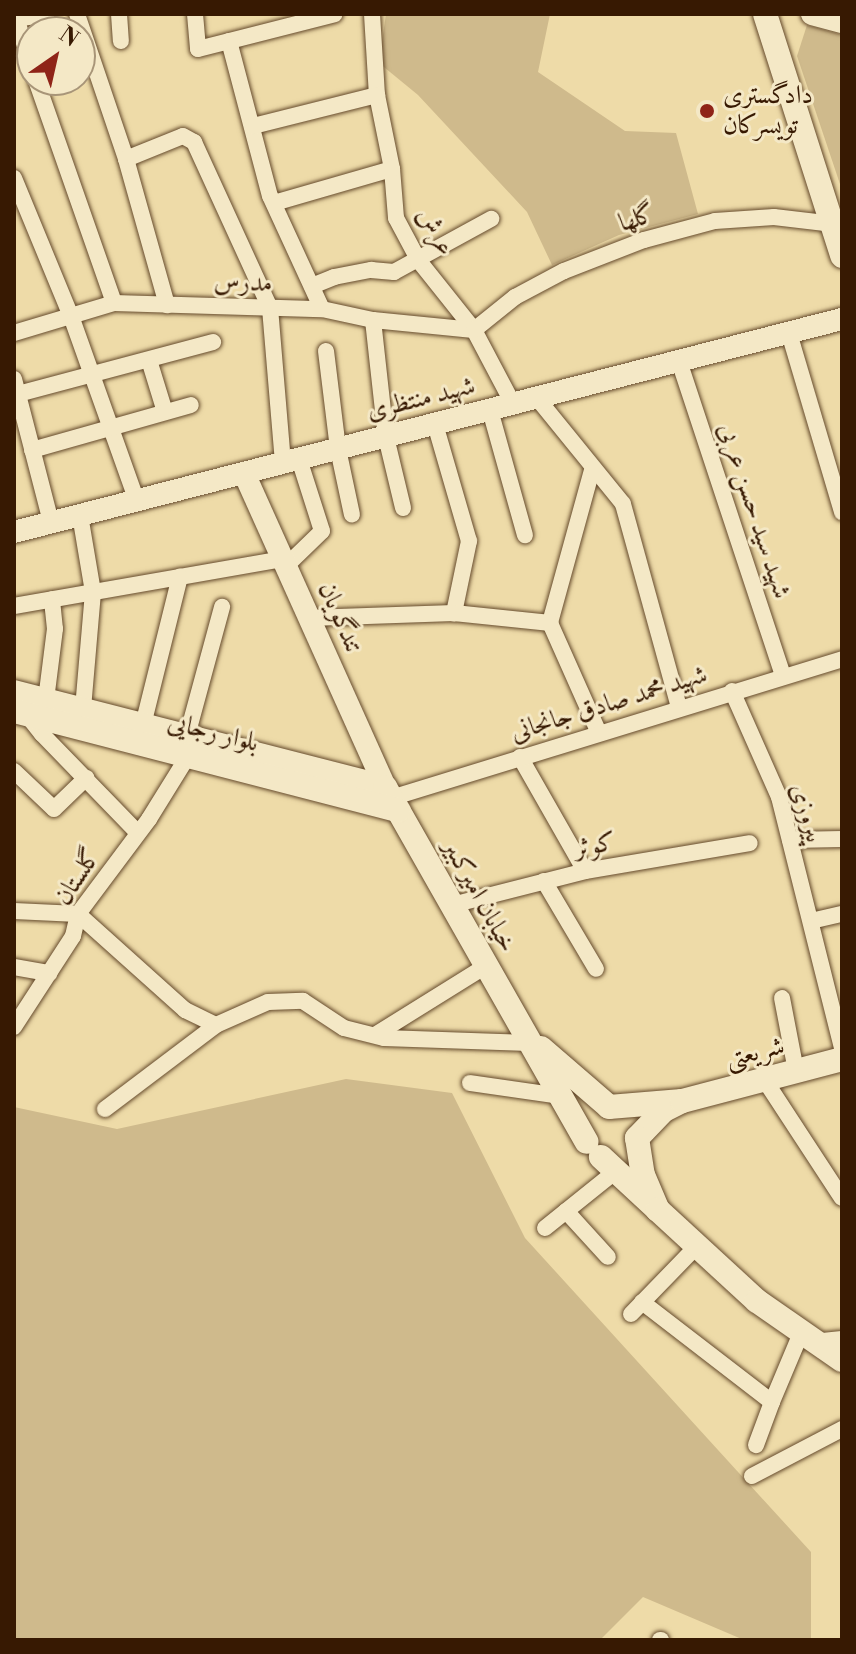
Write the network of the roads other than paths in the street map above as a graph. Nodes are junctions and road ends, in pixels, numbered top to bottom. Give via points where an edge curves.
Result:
1 (47, 14) edge
2 (77, 14) edge
3 (119, 14) edge
4 (195, 14) edge
5 (335, 14) edge
6 (372, 14) edge
7 (765, 14) edge
8 (812, 14) edge
9 (15, 17) edge
10 (842, 22) edge
11 (121, 41) dead end
12 (229, 41) junction
13 (377, 95) junction
14 (42, 96) edge
15 (253, 126) junction
16 (126, 159) junction
17 (392, 169) junction
18 (14, 178) edge
19 (274, 203) junction
20 (491, 219) dead end
21 (834, 224) junction
22 (842, 256) edge
23 (419, 261) junction
24 (312, 286) junction
25 (114, 303) junction
26 (167, 305) junction
27 (270, 308) junction
28 (322, 309) junction
29 (71, 316) junction
30 (842, 319) edge
31 (373, 320) junction
32 (474, 330) junction
33 (14, 333) edge
34 (789, 333) junction
35 (213, 342) dead end
36 (326, 351) dead end
37 (149, 360) junction
38 (679, 361) junction
39 (92, 376) junction
40 (16, 387) edge
41 (537, 398) junction
42 (513, 404) junction
43 (191, 405) dead end
44 (490, 410) junction
45 (165, 412) junction
46 (435, 424) junction
47 (110, 427) junction
48 (386, 437) junction
49 (338, 449) junction
50 (32, 450) junction
51 (291, 461) junction
52 (592, 470) junction
53 (244, 473) junction
54 (137, 501) junction
55 (403, 508) dead end
56 (842, 512) edge
57 (80, 515) junction
58 (352, 515) dead end
59 (51, 522) junction
60 (14, 532) edge
61 (525, 535) dead end
62 (284, 562) junction
63 (180, 577) junction
64 (93, 592) junction
65 (52, 599) junction
66 (14, 606) edge
67 (222, 607) dead end
68 (454, 613) junction
69 (309, 618) junction
70 (550, 623) junction
71 (842, 659) edge
72 (783, 676) junction
73 (732, 691) junction
74 (14, 692) edge
75 (679, 708) junction
76 (29, 709) edge
77 (83, 709) junction
78 (143, 725) junction
79 (599, 733) junction
80 (188, 746) junction
81 (520, 757) junction
82 (14, 771) edge
83 (86, 778) junction
84 (392, 798) junction
85 (137, 832) junction
86 (842, 839) edge
87 (790, 840) junction
88 (750, 843) dead end
89 (585, 871) junction
90 (544, 881) junction
91 (452, 905) junction
92 (14, 911) edge
93 (78, 914) junction
94 (842, 914) edge
95 (811, 921) junction
96 (486, 966) junction
97 (14, 967) edge
98 (596, 969) dead end
99 (49, 973) junction
100 (782, 998) dead end
101 (216, 1025) junction
102 (14, 1027) edge
103 (375, 1035) junction
104 (527, 1038) junction
105 (842, 1047) edge
106 (842, 1059) edge
107 (796, 1071) junction
108 (764, 1079) junction
109 (470, 1083) dead end
110 (560, 1096) junction
111 (682, 1101) junction
112 (609, 1107) junction
113 (105, 1109) dead end
114 (637, 1138) junction
115 (601, 1157) junction
116 (842, 1198) edge
117 (658, 1210) junction
118 (566, 1211) junction
119 (545, 1228) dead end
120 (697, 1246) junction
121 (608, 1257) dead end
122 (807, 1338) junction
123 (842, 1339) edge
124 (842, 1360) edge
125 (772, 1402) junction
126 (842, 1429) edge
127 (756, 1445) dead end
128 (752, 1476) dead end

1 - 9 street
2 - 16 street
3 - 11 street
4 - 12 street via 198,49
5 - 12 street
6 - 13 street, عرش
7 - 21 main road
8 - 10 street
12 - 15 street
13 - 15 street
13 - 17 street, عرش
14 - 25 street
15 - 19 street
16 - 26 street
16 - 27 street via 189,137
17 - 19 street
17 - 23 street, عرش via 396,218
18 - 29 street
19 - 24 street
20 - 23 street
21 - 22 main road
21 - 32 street, گلها via 774,217 715,221 644,240 515,297
23 - 24 street via 394,272 371,270
23 - 32 street, عرش
24 - 28 street
25 - 26 street, مدرس
25 - 29 street, مدرس
26 - 27 street, مدرس
27 - 28 street, مدرس
27 - 51 street
28 - 31 street, مدرس
29 - 33 street, مدرس
29 - 39 street
30 - 34 street, شهید منتظری
31 - 32 street, مدرس
31 - 48 street
32 - 42 street, عرش
34 - 38 street, شهید منتظری
34 - 56 street
35 - 37 street
36 - 49 street
37 - 39 street
37 - 45 street
38 - 41 street, شهید منتظری
38 - 72 street, شهید سید حسن عربی
39 - 40 street
39 - 47 street
40 - 50 street
41 - 42 street, شهید منتظری
41 - 52 street
42 - 44 street, شهید منتظری
43 - 45 street
44 - 46 street, شهید منتظری
44 - 61 street
45 - 47 street
46 - 48 street, شهید منتظری
46 - 68 street via 469,541
47 - 50 street
47 - 54 street
48 - 49 street, شهید منتظری
48 - 55 street
49 - 51 street, شهید منتظری
49 - 58 street
50 - 59 street
51 - 53 street, شهید منتظری
51 - 62 street via 322,531
52 - 70 street
52 - 75 street via 623,504
53 - 54 street, شهید منتظری
53 - 62 street, تندگویان
54 - 57 street, شهید منتظری
57 - 59 street, شهید منتظری
57 - 64 street
59 - 60 street, شهید منتظری
62 - 63 street
62 - 69 street, تندگویان
63 - 64 street
63 - 78 street
64 - 65 street
64 - 77 street
65 - 66 street
65 - 76 street via 55,629
67 - 80 street, گلستان
68 - 69 street
68 - 70 street
69 - 84 street, تندگویان
70 - 79 street
71 - 72 street, شهید محمد صادق جانجانی
72 - 73 street, شهید محمد صادق جانجانی
73 - 75 street, شهید محمد صادق جانجانی
73 - 87 street, پیروزی via 779,797
74 - 76 main road, بلوار رجایی
75 - 79 street, شهید محمد صادق جانجانی
76 - 77 main road, بلوار رجایی
76 - 80 main road, بلوار رجایی
76 - 83 street
77 - 78 main road, بلوار رجایی
78 - 80 main road, بلوار رجایی
79 - 81 street, شهید محمد صادق جانجانی
80 - 84 main road, بلوار رجایی
80 - 85 street, گلستان
81 - 84 street, شهید محمد صادق جانجانی
81 - 89 street
82 - 83 street via 54,809
83 - 85 street
84 - 91 main road, خیابان امیرکبیر
85 - 93 street, گلستان
86 - 87 street
87 - 95 street, پیروزی
88 - 89 street, کوثر
89 - 90 street, کوثر
90 - 91 street, کوثر
90 - 98 street
91 - 96 main road, خیابان امیرکبیر
92 - 93 street
93 - 99 street, گلستان via 73,936
93 - 101 street via 185,1010
94 - 95 street
95 - 105 street, پیروزی
96 - 103 street
96 - 104 main road, خیابان امیرکبیر
97 - 99 street
99 - 102 street, گلستان
100 - 107 street
101 - 103 street via 268,1002 303,1001 344,1028
101 - 113 street
103 - 104 street
104 - 110 main road, خیابان امیرکبیر
104 - 112 main road
106 - 107 main road, شریعتی
107 - 108 main road, شریعتی
108 - 111 main road, شریعتی
108 - 116 street
109 - 110 street
110 - 115 main road, خیابان امیرکبیر
111 - 112 main road
111 - 114 main road via 664,1110
112 - 114 main road via 628,1113
112 - 115 main road via 588,1122
114 - 115 main road via 627,1155
114 - 117 main road via 643,1175
115 - 117 main road, خیابان امیرکبیر
115 - 118 street
117 - 120 main road
118 - 119 street
118 - 121 street
120 - 122 main road
120 - 125 street via 637,1308
122 - 123 street
122 - 124 main road
122 - 125 street
125 - 127 street
126 - 128 street

